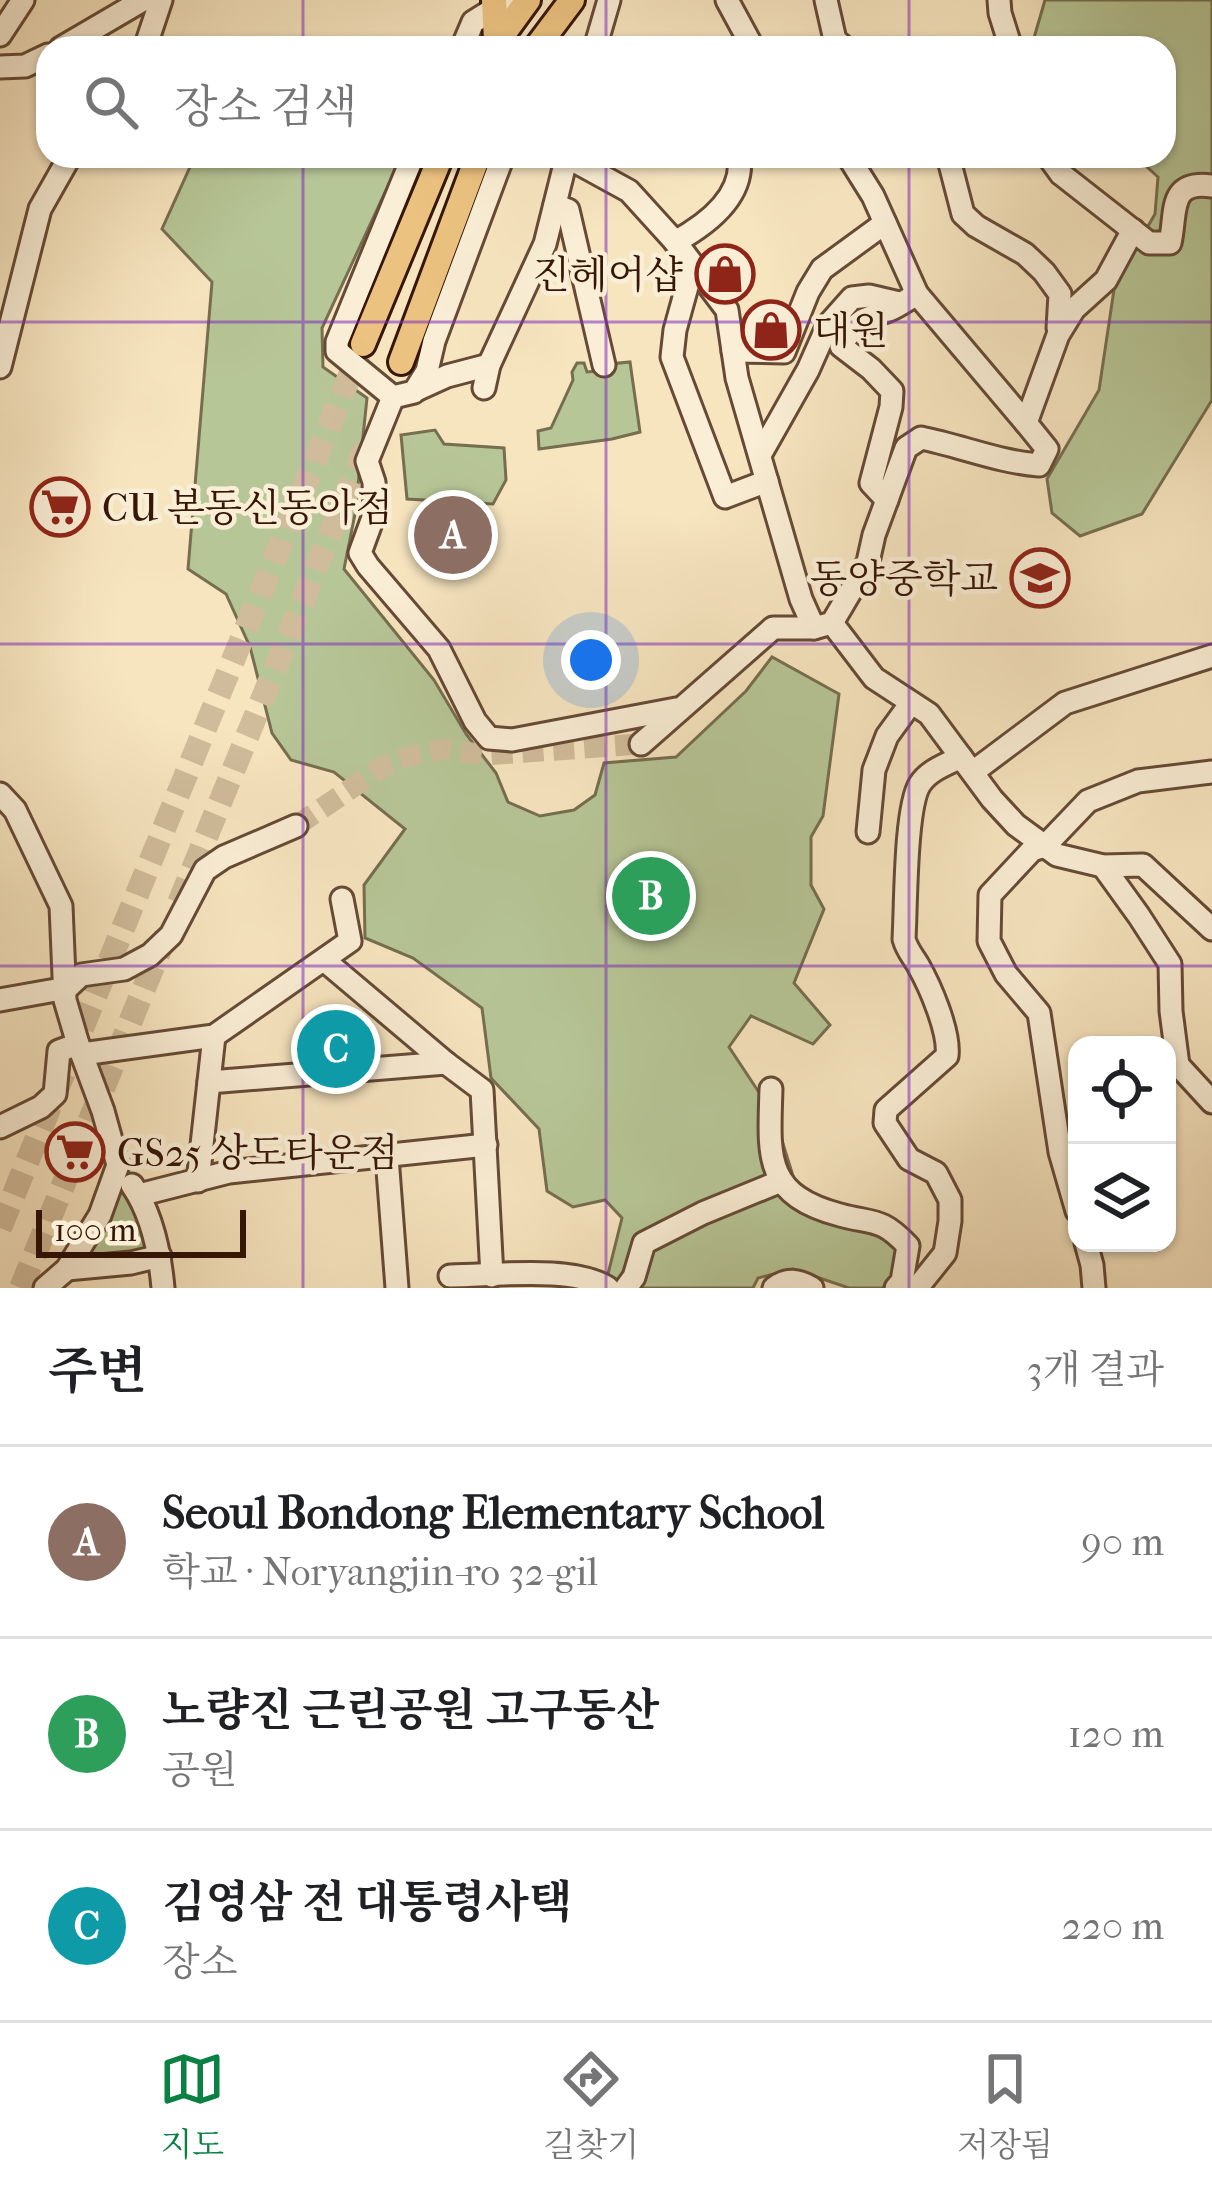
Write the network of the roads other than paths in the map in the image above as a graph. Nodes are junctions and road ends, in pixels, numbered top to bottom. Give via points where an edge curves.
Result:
1 (23, 0) edge
2 (143, 0) edge
3 (161, 0) edge
4 (528, 0) edge
5 (572, 0) edge
6 (609, 0) edge
7 (728, 0) edge
8 (826, 0) edge
9 (999, 0) edge
10 (499, 3) edge
11 (0, 35) edge
12 (82, 36) edge
13 (149, 36) edge
14 (467, 36) edge
15 (495, 36) edge
16 (501, 36) edge
17 (545, 36) edge
18 (598, 36) edge
19 (746, 36) edge
20 (834, 36) edge
21 (1007, 36) edge
22 (36, 61) edge
23 (0, 67) edge
24 (63, 168) edge
25 (408, 168) edge
26 (436, 168) edge
27 (473, 168) edge
28 (499, 168) edge
29 (564, 168) edge
30 (587, 168) edge
31 (740, 168) edge
32 (856, 168) edge
33 (952, 168) edge
34 (1057, 168) edge
35 (1212, 186) edge
36 (555, 205) junction
37 (885, 224) junction
38 (1133, 230) junction
39 (675, 242) junction
40 (693, 265) junction
41 (908, 299) junction
42 (1058, 335) junction
43 (363, 344) tunnel mouth
44 (733, 352) junction
45 (400, 362) dead end
46 (604, 364) dead end
47 (489, 365) junction
48 (0, 367) edge
49 (484, 388) dead end
50 (403, 394) junction
51 (1026, 423) junction
52 (760, 455) junction
53 (767, 482) junction
54 (887, 500) junction
55 (823, 626) junction
56 (1212, 656) edge
57 (911, 703) junction
58 (682, 708) junction
59 (641, 744) tunnel mouth
60 (967, 765) junction
61 (1212, 772) edge
62 (0, 794) edge
63 (296, 826) tunnel mouth
64 (868, 832) dead end
65 (1045, 846) junction
66 (1103, 866) junction
67 (342, 898) dead end
68 (1212, 929) edge
69 (324, 961) junction
70 (67, 988) junction
71 (0, 1000) edge
72 (214, 1036) junction
73 (80, 1049) junction
74 (446, 1064) junction
75 (209, 1082) junction
76 (771, 1089) dead end
77 (1212, 1102) edge
78 (0, 1126) edge
79 (486, 1145) junction
80 (387, 1157) junction
81 (118, 1165) junction
82 (1068, 1180) edge
83 (198, 1181) junction
84 (781, 1181) junction
85 (139, 1196) junction
86 (1088, 1252) edge
87 (160, 1256) junction
88 (67, 1269) junction
89 (450, 1276) dead end
90 (492, 1276) junction
91 (45, 1288) edge
92 (163, 1288) edge
93 (397, 1288) edge
94 (608, 1288) edge
95 (626, 1288) edge
96 (774, 1288) edge
97 (812, 1288) edge
98 (896, 1288) edge
99 (917, 1288) edge
100 (1094, 1288) edge

1 - 11 street
2 - 12 street
3 - 13 street
4 - 16 main road
5 - 17 main road
6 - 18 street
7 - 19 street
8 - 20 street
9 - 21 street
10 - 14 street
10 - 15 main road
22 - 23 street
24 - 48 street via 40,209
25 - 50 street via 337,352
26 - 43 main road
27 - 45 main road
28 - 50 street via 427,371
29 - 36 street
30 - 39 street via 629,191
31 - 39 street via 717,215
32 - 37 street
33 - 42 street via 963,214 1025,254 1060,294
34 - 38 street
35 - 38 street via 1182,191 1170,243 1149,243
36 - 46 street via 568,210
36 - 47 street
37 - 41 street
37 - 44 street via 822,268 784,352
38 - 42 street via 1106,280
39 - 40 street
40 - 44 street via 727,310
40 - 53 street via 672,357 725,497
41 - 51 street
41 - 52 street via 852,298 828,325
41 - 54 street via 854,325 841,346 892,391 871,483
42 - 51 street
44 - 52 street
47 - 49 street
47 - 50 street
50 - 58 street via 367,461 375,512 360,553 439,649 489,738
51 - 54 street via 1047,449 1040,465 921,438 907,448
52 - 53 street
53 - 55 street via 801,598
54 - 55 street via 868,562
55 - 57 street
55 - 58 street via 773,628
56 - 60 street via 1065,703
57 - 60 street
57 - 64 street via 874,770
58 - 59 street
60 - 65 street via 1016,825
60 - 99 street via 932,772 911,811 904,939 949,1041 947,1056 886,1110 885,1123 909,1160 936,1173 950,1200 945,1253
61 - 65 street via 1138,781 1088,801
62 - 70 street via 62,906
63 - 70 street via 206,870 171,935 149,955 124,969 81,975
65 - 66 street
65 - 82 street via 990,895 989,941 1039,1012
66 - 68 street via 1143,866
66 - 77 street via 1170,964 1178,1065
67 - 69 street via 350,941
69 - 72 street
69 - 74 street
70 - 71 street
70 - 73 street
72 - 73 street
72 - 75 street
73 - 78 street via 59,1051 56,1094
73 - 81 street
74 - 75 street
74 - 79 street via 482,1090
75 - 83 street
76 - 84 street via 770,1153
79 - 80 street
79 - 90 street
80 - 83 street
80 - 93 street
81 - 85 street
81 - 88 street
83 - 85 street
84 - 95 street via 644,1243
84 - 98 street via 799,1199 895,1232 908,1246
85 - 87 street
86 - 100 street
87 - 88 street
87 - 92 street
88 - 91 street
89 - 90 street
90 - 94 street via 594,1279
96 - 97 street via 784,1281

